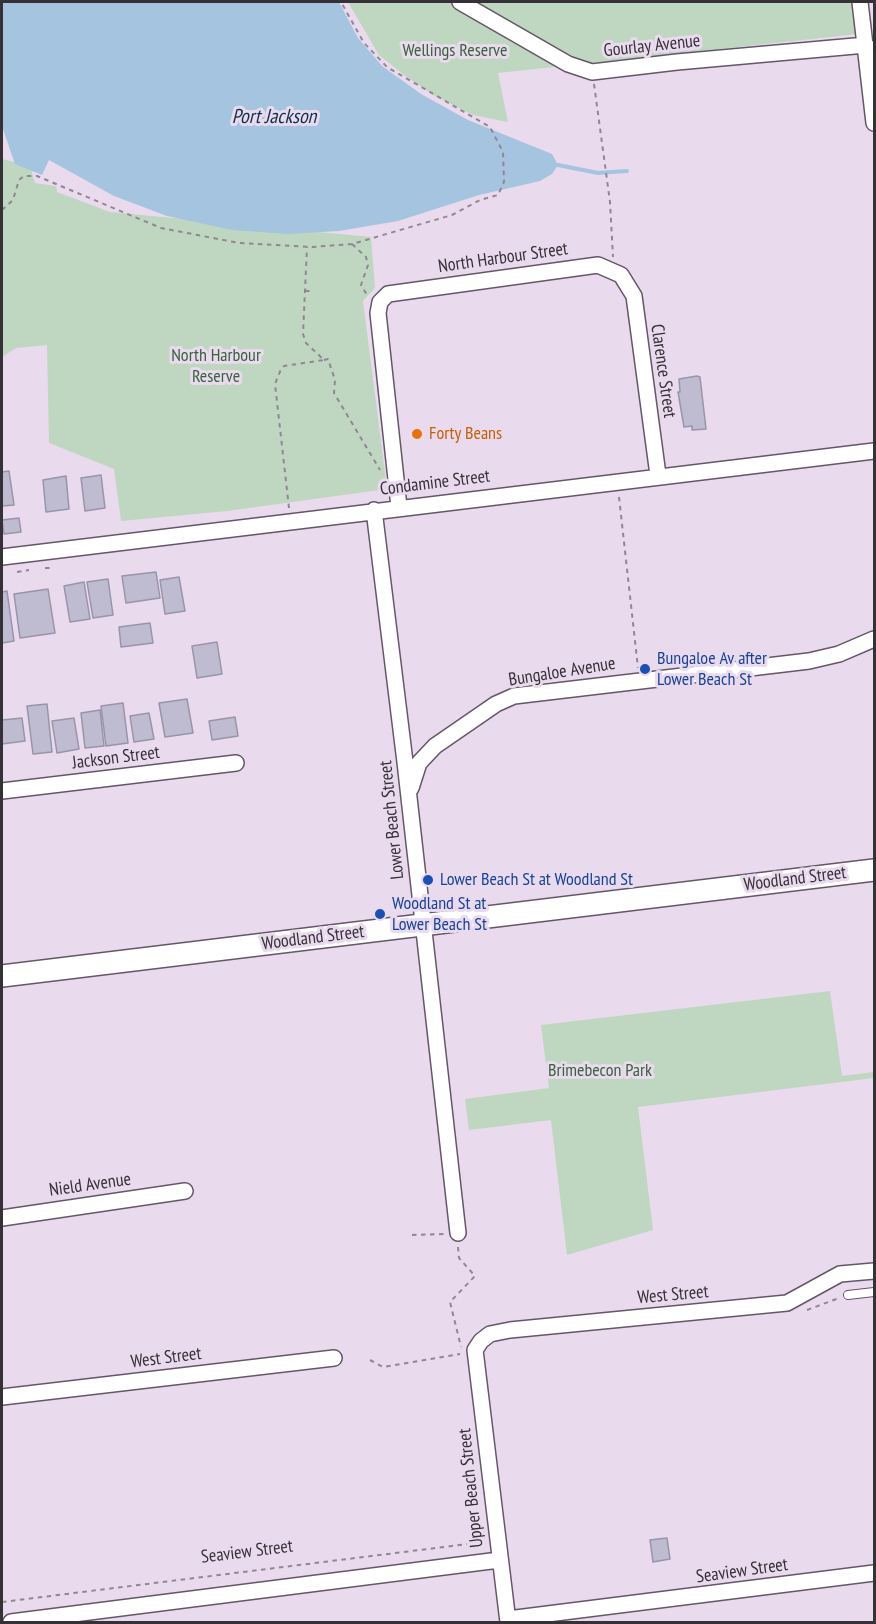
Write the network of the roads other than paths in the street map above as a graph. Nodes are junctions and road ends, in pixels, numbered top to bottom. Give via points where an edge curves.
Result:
1 (460, 2) edge
2 (860, 2) edge
3 (866, 45) junction
4 (873, 102) edge
5 (874, 123) edge
6 (621, 275) joint
7 (874, 451) edge
8 (658, 475) junction
9 (399, 507) junction
10 (374, 510) junction
11 (2, 557) edge
12 (874, 639) edge
13 (236, 763) dead end
14 (2, 791) edge
15 (409, 800) junction
16 (874, 870) edge
17 (423, 924) junction
18 (2, 976) edge
19 (184, 1191) dead end
20 (2, 1218) edge
21 (458, 1233) road end
22 (874, 1271) edge
23 (874, 1292) edge
24 (848, 1294) dead end
25 (475, 1350) joint
26 (334, 1358) dead end
27 (2, 1397) edge
28 (499, 1560) junction
29 (874, 1573) edge
30 (508, 1621) edge
31 (11, 1623) edge

1 - 3 street, Gourlay Avenue via 568,64 592,72
2 - 3 street
3 - 4 street
4 - 5 street
6 - 8 street, Clarence Street via 634,296
6 - 9 street, North Harbour Street via 598,265 388,294 380,302 378,313
7 - 8 street, Condamine Street
8 - 9 street, Condamine Street
9 - 10 street, Condamine Street
10 - 11 street, Condamine Street
10 - 15 street, Lower Beach Street
12 - 15 street, Bungaloe Avenue via 840,654 809,661 514,696 496,704 426,755 414,772
13 - 14 street, Jackson Street
15 - 17 street, Lower Beach Street
16 - 17 street, Woodland Street
17 - 18 street, Woodland Street
17 - 21 street, Lower Beach Street
19 - 20 street, Nield Avenue
22 - 25 street, West Street via 840,1274 787,1303 510,1330 490,1334
23 - 24 lane
25 - 28 street, Upper Beach Street
26 - 27 street, West Street
28 - 30 street, Upper Beach Street
28 - 31 street
29 - 30 street, Seaview Street

